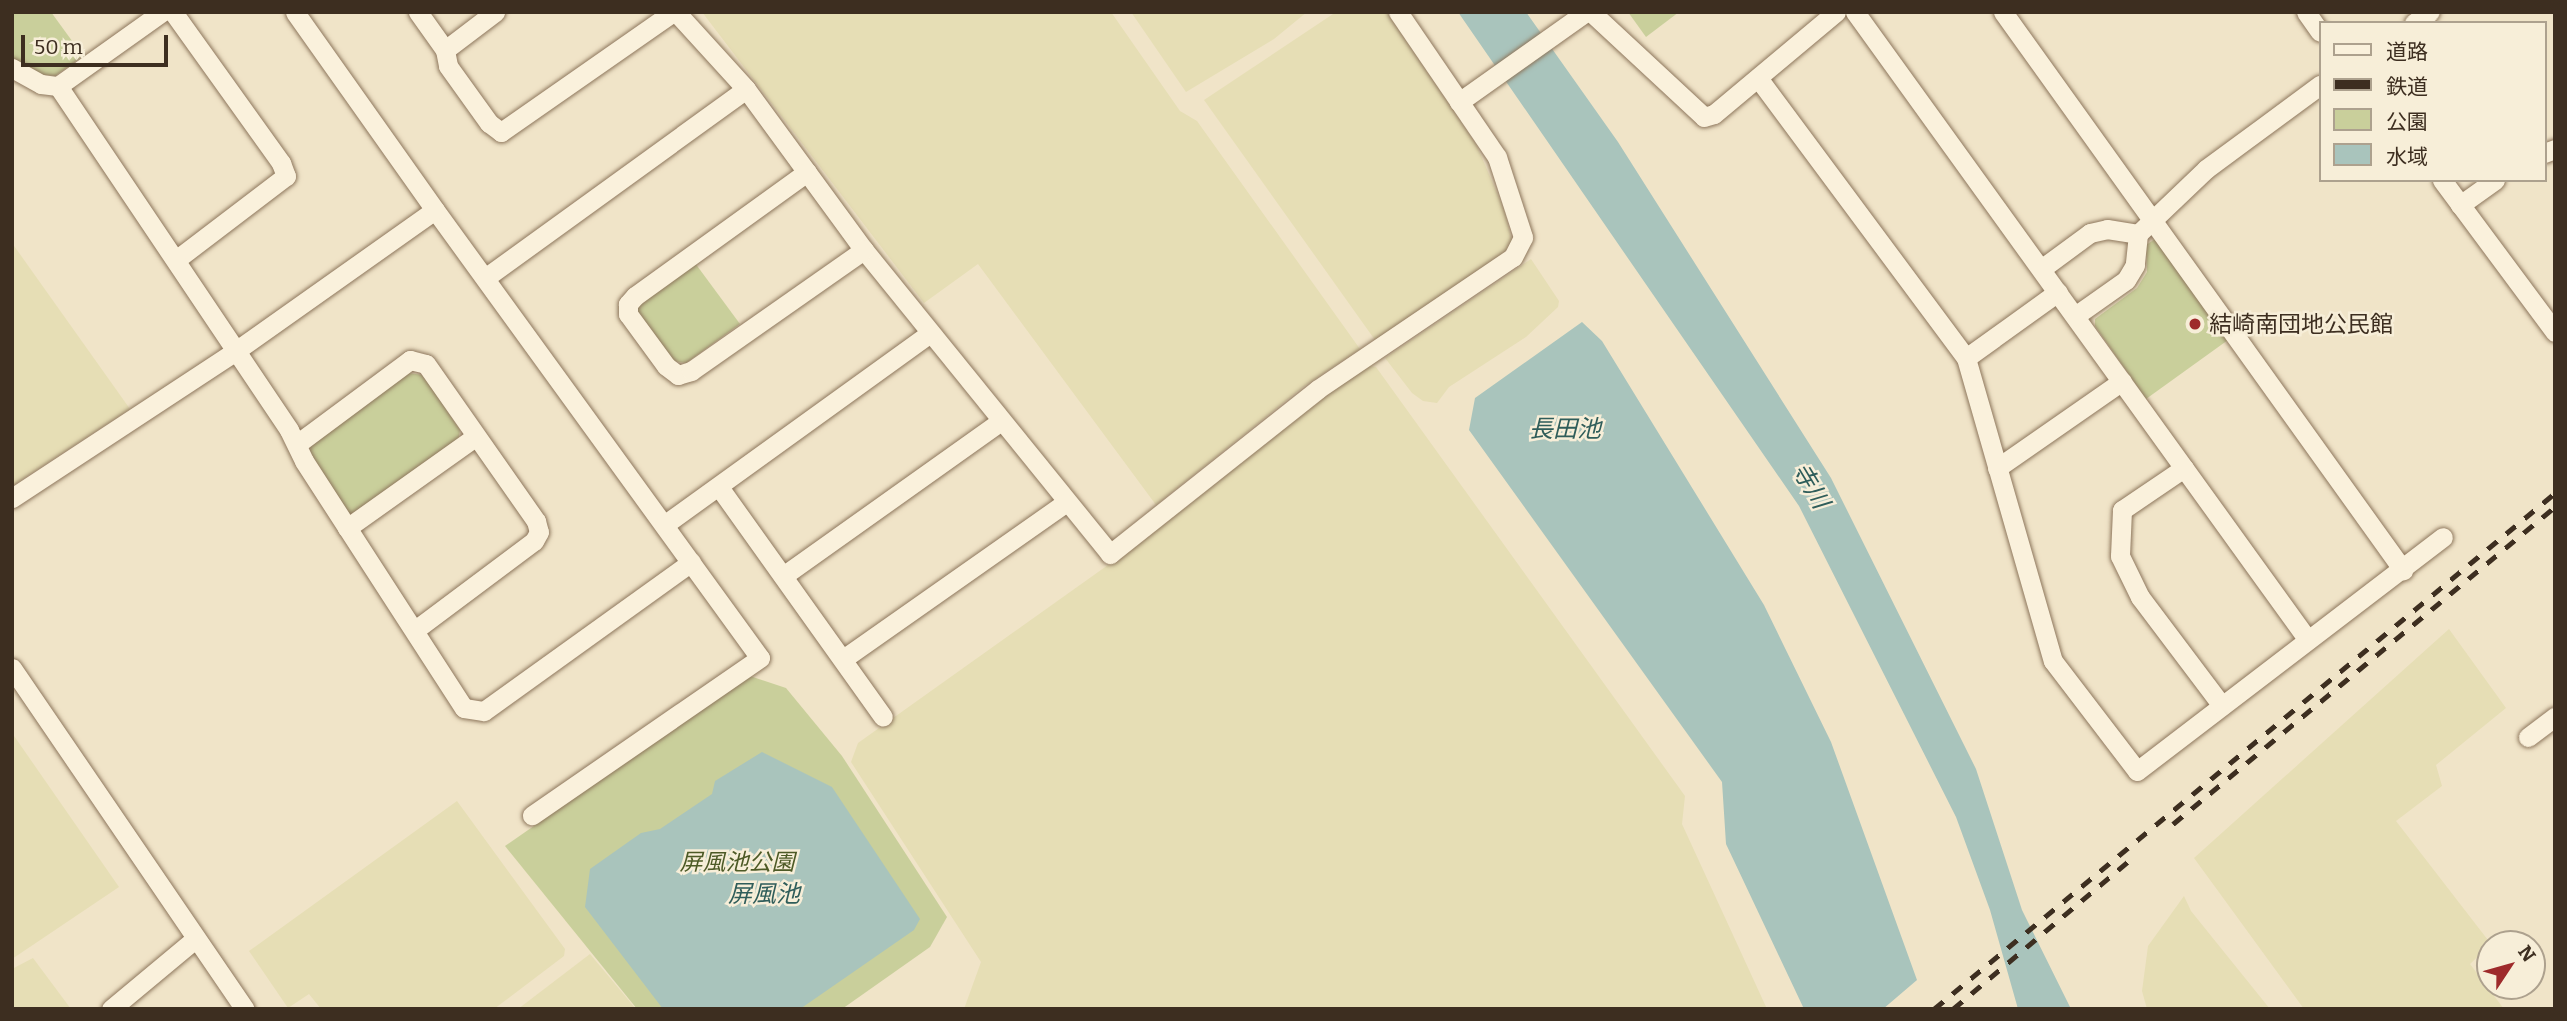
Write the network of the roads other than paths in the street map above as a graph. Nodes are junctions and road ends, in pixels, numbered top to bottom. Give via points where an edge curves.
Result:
1 (162, 12) edge
2 (173, 12) edge
3 (295, 12) edge
4 (418, 12) edge
5 (495, 12) edge
6 (674, 12) edge
7 (1398, 12) edge
8 (1836, 12) edge
9 (1855, 12) edge
10 (2003, 12) edge
11 (2306, 12) edge
12 (1586, 14) edge
13 (2318, 29) edge
14 (445, 50) junction
15 (12, 68) edge
16 (1758, 78) junction
17 (58, 86) junction
18 (2318, 86) edge
19 (746, 89) junction
20 (1465, 98) junction
21 (807, 172) junction
22 (2443, 182) edge
23 (2492, 182) edge
24 (2460, 205) junction
25 (435, 209) junction
26 (2155, 223) junction
27 (2138, 234) junction
28 (864, 250) junction
29 (177, 259) junction
30 (2041, 269) junction
31 (485, 278) junction
32 (2058, 292) junction
33 (2075, 316) junction
34 (2555, 332) edge
35 (930, 333) junction
36 (237, 350) junction
37 (1966, 358) junction
38 (2122, 382) junction
39 (1001, 421) junction
40 (475, 437) junction
41 (297, 444) junction
42 (1997, 468) junction
43 (2184, 468) junction
44 (719, 487) junction
45 (12, 498) edge
46 (1065, 503) junction
47 (664, 525) junction
48 (347, 528) junction
49 (2443, 537) dead end
50 (691, 562) junction
51 (2403, 570) junction
52 (783, 576) junction
53 (415, 630) junction
54 (2308, 640) junction
55 (843, 659) junction
56 (12, 668) edge
57 (2222, 706) junction
58 (883, 717) dead end
59 (2555, 717) edge
60 (2528, 737) dead end
61 (532, 815) dead end
62 (195, 939) junction
63 (111, 1009) edge
64 (245, 1009) edge

1 - 17 street
2 - 29 street via 286,176
3 - 25 street
4 - 14 street
5 - 14 street
6 - 14 street via 501,132 489,123 448,66
6 - 19 street
7 - 20 street
8 - 16 street
9 - 30 street
10 - 26 street
11 - 13 street
12 - 16 street via 1704,117
12 - 20 street
15 - 17 street via 41,84
16 - 37 street
17 - 29 street
18 - 26 street via 2206,169
19 - 21 street
19 - 31 street
20 - 46 street via 1497,157 1523,237 1513,257 1318,389 1110,554
21 - 28 street
21 - 28 street via 635,296 628,304 628,314 666,366 678,375 691,371
22 - 24 street
23 - 24 street
24 - 34 street
25 - 31 street
25 - 36 street
26 - 27 street
26 - 51 street
27 - 30 street via 2107,229 2090,233
27 - 33 street via 2134,265 2126,280
28 - 35 street
29 - 36 street
30 - 32 street
31 - 47 street
32 - 33 street
32 - 37 street
33 - 38 street
35 - 39 street
35 - 44 street
36 - 41 street
36 - 45 street
37 - 42 street
38 - 42 street
38 - 43 street
39 - 46 street
39 - 52 street
40 - 41 street via 426,364 410,360
40 - 48 street
40 - 53 street via 536,521 539,532 534,541
41 - 48 street
42 - 57 street via 2053,660 2137,771
43 - 54 street
43 - 57 street via 2122,510 2120,555 2140,597
44 - 47 street
44 - 52 street
46 - 55 street
47 - 50 street
48 - 53 street
49 - 51 street
50 - 53 street via 484,711 464,708
50 - 61 street via 760,658
51 - 54 street
52 - 55 street
54 - 57 street
55 - 58 street
56 - 62 street
59 - 60 street
62 - 63 street
62 - 64 street

